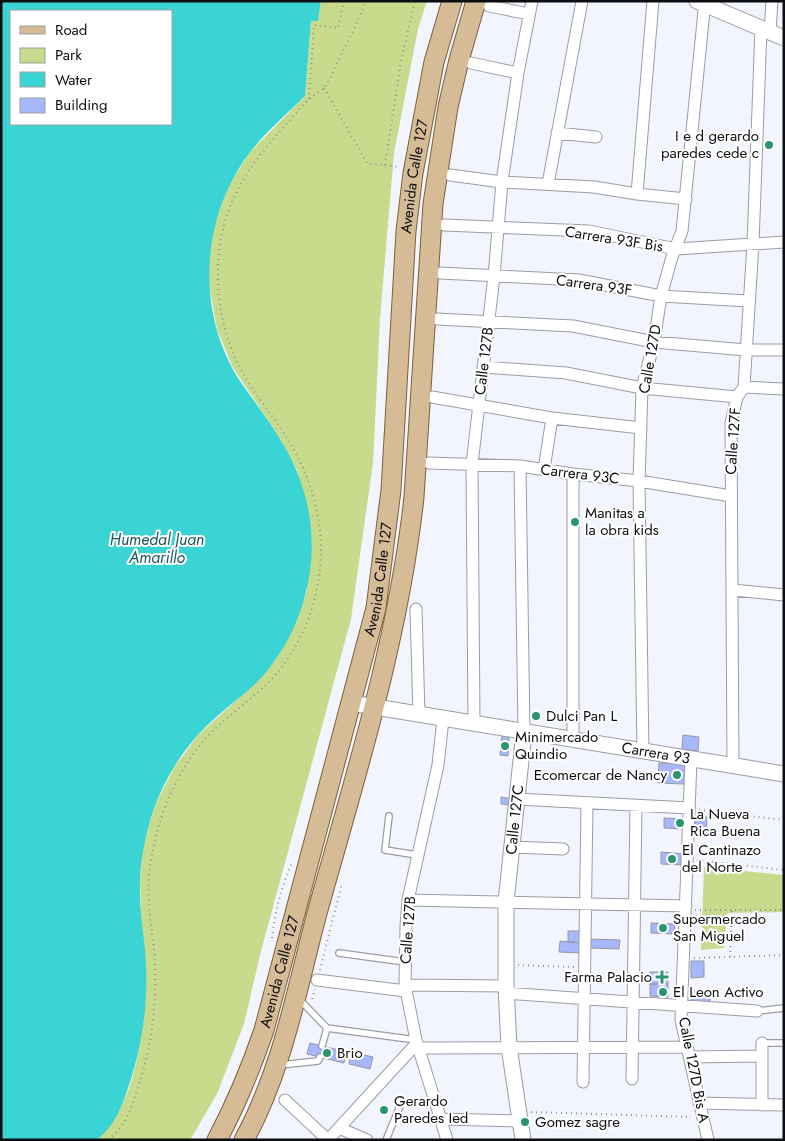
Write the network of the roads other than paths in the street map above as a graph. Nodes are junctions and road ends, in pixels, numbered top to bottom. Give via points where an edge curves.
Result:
1 (452, 1) edge
2 (532, 1) edge
3 (582, 1) edge
4 (652, 1) edge
5 (772, 1) edge
6 (702, 2) edge
7 (482, 4) edge
8 (529, 14) junction
9 (772, 32) edge
10 (471, 63) dead end
11 (518, 73) junction
12 (558, 133) junction
13 (596, 137) dead end
14 (450, 175) dead end
15 (502, 182) junction
16 (548, 184) junction
17 (637, 194) junction
18 (686, 200) junction
19 (444, 225) dead end
20 (498, 227) junction
21 (784, 242) edge
22 (753, 244) junction
23 (676, 249) junction
24 (440, 273) dead end
25 (494, 276) junction
26 (661, 296) junction
27 (748, 301) junction
28 (437, 319) dead end
29 (489, 322) junction
30 (654, 342) junction
31 (746, 350) junction
32 (784, 350) edge
33 (483, 367) junction
34 (744, 387) junction
35 (642, 388) junction
36 (784, 389) edge
37 (432, 397) dead end
38 (737, 397) junction
39 (478, 405) junction
40 (552, 418) junction
41 (641, 428) junction
42 (429, 463) dead end
43 (472, 464) junction
44 (520, 466) junction
45 (544, 469) junction
46 (573, 474) junction
47 (639, 481) junction
48 (730, 496) junction
49 (733, 590) junction
50 (784, 595) edge
51 (416, 609) dead end
52 (351, 703) junction
53 (374, 707) junction
54 (419, 715) junction
55 (443, 719) junction
56 (474, 724) junction
57 (524, 732) junction
58 (573, 740) junction
59 (643, 752) junction
60 (691, 760) junction
61 (733, 766) junction
62 (784, 774) edge
63 (517, 799) junction
64 (587, 803) junction
65 (636, 806) junction
66 (689, 808) junction
67 (389, 816) dead end
68 (512, 847) junction
69 (563, 849) dead end
70 (417, 855) junction
71 (408, 900) junction
72 (506, 902) junction
73 (586, 904) junction
74 (634, 905) junction
75 (686, 908) junction
76 (339, 953) dead end
77 (405, 962) junction
78 (317, 980) dead end
79 (406, 988) junction
80 (506, 989) junction
81 (296, 996) junction
82 (584, 999) junction
83 (633, 1002) junction
84 (682, 1006) junction
85 (784, 1008) edge
86 (757, 1011) joint
87 (327, 1028) junction
88 (762, 1043) joint
89 (784, 1043) edge
90 (417, 1044) junction
91 (322, 1046) dead end
92 (509, 1047) junction
93 (632, 1047) junction
94 (584, 1048) junction
95 (688, 1052) junction
96 (762, 1056) junction
97 (320, 1057) dead end
98 (276, 1065) junction
99 (632, 1079) dead end
100 (583, 1082) dead end
101 (284, 1100) dead end
102 (699, 1103) junction
103 (762, 1105) junction
104 (784, 1105) edge
105 (400, 1106) dead end
106 (520, 1116) junction
107 (440, 1119) junction
108 (339, 1128) junction
109 (217, 1140) edge
110 (244, 1140) edge
111 (328, 1140) edge
112 (367, 1140) edge
113 (386, 1140) edge
114 (447, 1140) edge
115 (523, 1140) edge
116 (708, 1140) edge

1 - 52 main road, Avenida Calle 127 via 434,62 413,173 406,231 387,529 376,608
2 - 8 street, Calle 127B
3 - 12 street
4 - 17 street
5 - 9 street, Calle 127F
6 - 9 street
6 - 18 street, Calle 127D
7 - 8 street
7 - 53 main road, Avenida Calle 127 via 457,65 441,141 433,204 410,528 396,618
8 - 11 street, Calle 127B
9 - 22 street, Calle 127F
10 - 11 street
11 - 15 street, Calle 127B
12 - 13 street
12 - 16 street
14 - 15 street
15 - 16 street
15 - 20 street, Calle 127B
16 - 17 street
17 - 18 street
18 - 23 street, Calle 127D
19 - 20 street, Carrera 93F Bis
20 - 23 street, Carrera 93F Bis via 589,232
20 - 25 street, Calle 127B
21 - 22 street, Carrera 93F Bis
22 - 23 street, Carrera 93F Bis
22 - 27 street, Calle 127F
23 - 26 street, Calle 127D
24 - 25 street, Carrera 93F
25 - 26 street, Carrera 93F via 579,280
25 - 29 street, Calle 127B
26 - 27 street, Carrera 93F
26 - 30 street, Calle 127D
27 - 31 street, Calle 127F
28 - 29 street
29 - 30 street via 573,326
29 - 33 street, Calle 127B
30 - 31 street
30 - 35 street, Calle 127D
31 - 32 street
31 - 34 street, Calle 127F
33 - 35 street via 566,373
33 - 39 street, Calle 127B
34 - 36 street
34 - 38 street, Calle 127F
35 - 38 street
35 - 41 street, Calle 127D
37 - 39 street
38 - 48 street, Calle 127F via 731,423
39 - 40 street
39 - 43 street, Calle 127B
40 - 41 street
40 - 45 street
41 - 47 street, Calle 127D
42 - 43 street, Carrera 93C
43 - 44 street, Carrera 93C
43 - 56 street, Calle 127B
44 - 45 street, Carrera 93C
44 - 57 street, Calle 127C
45 - 46 street, Carrera 93C
46 - 47 street, Carrera 93C
46 - 58 street
47 - 48 street, Carrera 93C
47 - 59 street, Calle 127D
48 - 49 street, Calle 127F
49 - 50 street
49 - 61 street, Calle 127F
51 - 54 street
52 - 53 street, Carrera 93
52 - 109 main road, Avenida Calle 127 via 264,1030 241,1092
53 - 54 street, Carrera 93
53 - 81 main road, Avenida Calle 127
54 - 55 street, Carrera 93
55 - 56 street, Carrera 93
55 - 70 street, Calle 127B via 438,765
56 - 57 street, Carrera 93
57 - 58 street, Carrera 93
57 - 63 street, Calle 127C
58 - 59 street, Carrera 93
59 - 60 street, Carrera 93
60 - 61 street, Carrera 93
60 - 66 street, Calle 127D Bis A
61 - 62 street, Carrera 93
63 - 64 street
63 - 68 street, Calle 127C
64 - 65 street
64 - 73 street
65 - 66 street
65 - 74 street
66 - 75 street, Calle 127D Bis A
67 - 70 lane via 385,850
68 - 69 street
68 - 72 street, Calle 127C
70 - 71 street, Calle 127B
71 - 72 street
71 - 77 street, Calle 127B
72 - 73 street
72 - 80 street, Calle 127C
73 - 74 street
73 - 82 street
74 - 75 street
74 - 83 street
75 - 84 street, Calle 127D Bis A
76 - 77 lane
77 - 79 street, Calle 127B
78 - 79 street
79 - 80 street
79 - 90 street, Calle 127B
80 - 82 street
80 - 92 street, Calle 127C
81 - 87 lane
81 - 98 main road, Avenida Calle 127
82 - 83 street
82 - 94 street
83 - 84 street
83 - 93 street
84 - 86 street
84 - 95 street, Calle 127D Bis A via 681,1020
85 - 86 lane
87 - 90 lane
87 - 91 lane
88 - 89 lane
88 - 96 street
90 - 92 street
90 - 107 street, Calle 127B
90 - 108 street
92 - 94 street
92 - 106 street, Calle 127C
93 - 94 street
93 - 95 street
93 - 99 street
94 - 100 street
95 - 96 street
95 - 102 street, Calle 127D Bis A
96 - 103 street
97 - 98 lane via 318,1061
98 - 110 main road, Avenida Calle 127
101 - 111 street
102 - 103 street
102 - 116 street, Calle 127D Bis A
103 - 104 street
105 - 113 lane
106 - 107 street
106 - 115 street, Calle 127C
107 - 114 street, Calle 127B
108 - 111 street
108 - 112 street

